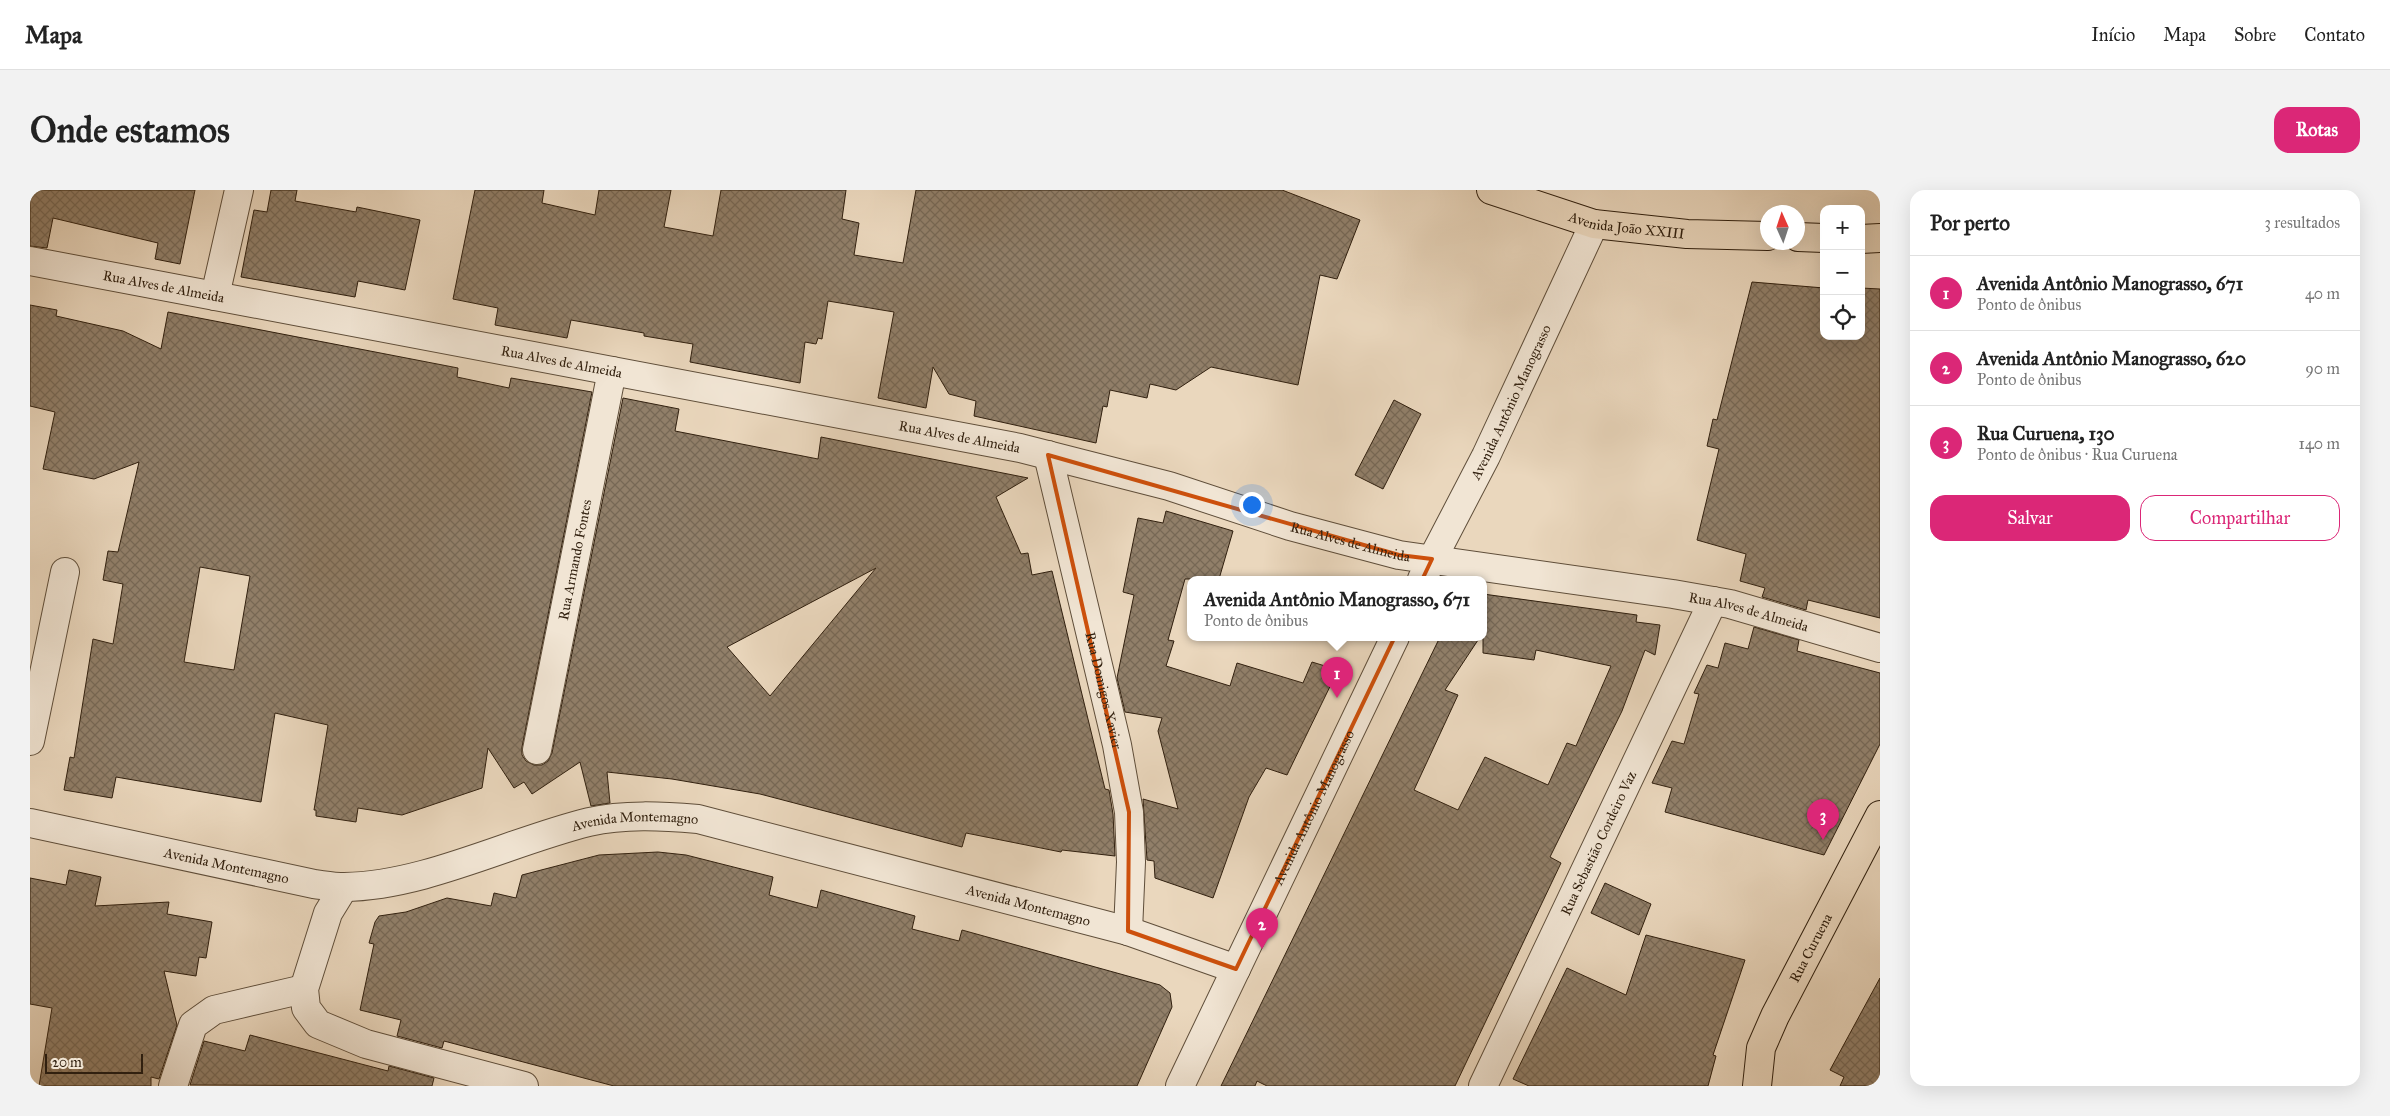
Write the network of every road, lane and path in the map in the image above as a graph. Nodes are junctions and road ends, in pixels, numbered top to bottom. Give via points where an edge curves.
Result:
1 (239, 190) edge
2 (1490, 190) edge
3 (1594, 224) junction
4 (1760, 236) edge
5 (1805, 237) edge
6 (1820, 238) edge
7 (1880, 238) edge
8 (1865, 239) edge
9 (30, 261) edge
10 (215, 296) junction
11 (612, 371) junction
12 (1048, 455) junction
13 (1427, 569) edge
14 (65, 572) dead end
15 (1713, 601) junction
16 (1393, 641) edge
17 (1880, 648) edge
18 (30, 741) edge
19 (537, 750) dead end
20 (1880, 815) edge
21 (30, 823) edge
22 (344, 887) junction
23 (1128, 931) junction
24 (1236, 969) junction
25 (304, 989) junction
26 (173, 1086) edge
27 (524, 1086) edge
28 (1180, 1086) edge
29 (1483, 1086) edge
30 (1757, 1086) edge

1 - 10 street
2 - 3 main road, Avenida João XXIII
3 - 4 main road, Avenida João XXIII via 1687,234
3 - 13 street, Avenida Antônio Manograsso via 1486,456
5 - 6 main road
7 - 8 main road
9 - 10 street, Rua Alves de Almeida
10 - 11 street, Rua Alves de Almeida
11 - 12 street, Rua Alves de Almeida
11 - 19 street, Rua Armando Fontes
12 - 13 street, Rua Alves de Almeida via 1169,486 1299,528 1400,555
12 - 23 street, Rua Domigos Xavier via 1117,745 1129,812
13 - 15 street, Rua Alves de Almeida
14 - 18 street
15 - 17 street, Rua Alves de Almeida
15 - 29 street, Rua Sebastião Cordeiro Vaz
16 - 24 street, Avenida Antônio Manograsso
20 - 30 main road, Rua Curuena via 1775,1016 1761,1048
21 - 22 street, Avenida Montemagno via 314,884
22 - 23 street, Avenida Montemagno via 387,882 447,868 590,822 651,815 698,819
22 - 25 street via 328,913
23 - 24 street, Avenida Montemagno
24 - 28 street, Avenida Antônio Manograsso
25 - 26 street via 214,1010 193,1025
25 - 27 street via 306,1008 318,1024 366,1044

